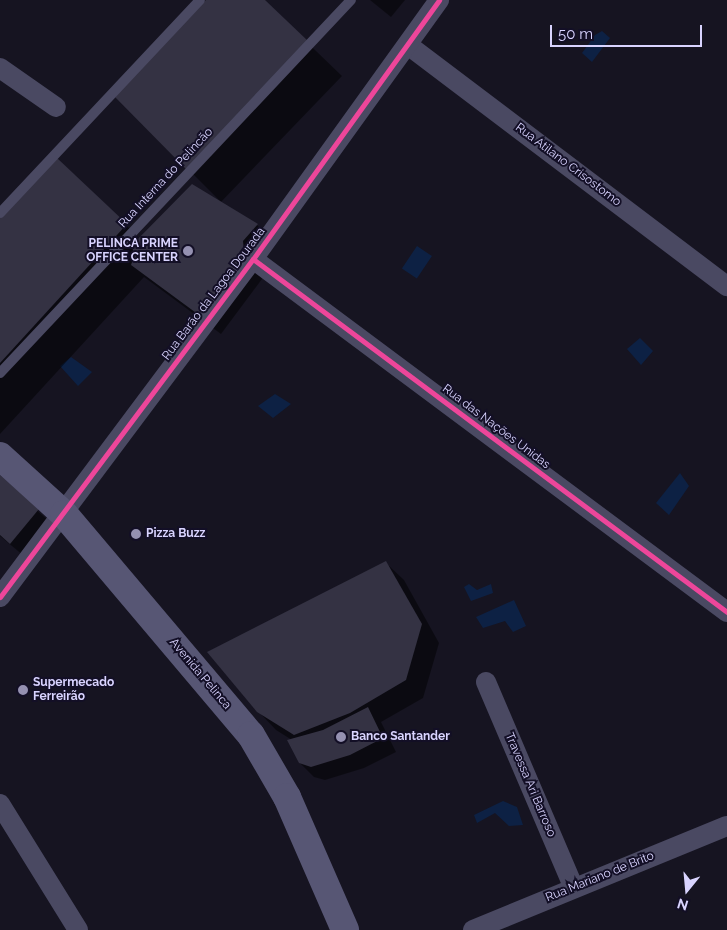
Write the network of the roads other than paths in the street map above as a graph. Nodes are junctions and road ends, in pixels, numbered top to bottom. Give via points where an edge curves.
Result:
1 (200, 0) edge
2 (351, 0) edge
3 (439, 0) edge
4 (408, 45) junction
5 (0, 68) edge
6 (56, 107) dead end
7 (0, 213) edge
8 (253, 259) junction
9 (727, 286) edge
10 (0, 373) edge
11 (0, 456) edge
12 (64, 514) junction
13 (0, 597) edge
14 (727, 612) edge
15 (486, 682) dead end
16 (0, 804) edge
17 (727, 826) edge
18 (574, 888) junction
19 (78, 930) edge
20 (345, 930) edge
21 (473, 930) edge

1 - 7 lane
2 - 10 lane, Rua Interna do Pelincão
3 - 4 street, Rua Barão da Lagoa Dourada
4 - 8 street, Rua Barão da Lagoa Dourada
4 - 9 street, Rua Atilano Crisostomo
5 - 6 street
8 - 12 street, Rua Barão da Lagoa Dourada
8 - 14 street, Rua das Nações Unidas
11 - 12 main road, Avenida Pelinca
12 - 13 street, Rua Barão da Lagoa Dourada
12 - 20 main road, Avenida Pelinca via 251,735 287,797
15 - 18 street, Travessa Ari Barroso
16 - 19 street
17 - 18 street, Rua Mariano de Brito
18 - 21 street, Rua Mariano de Brito

